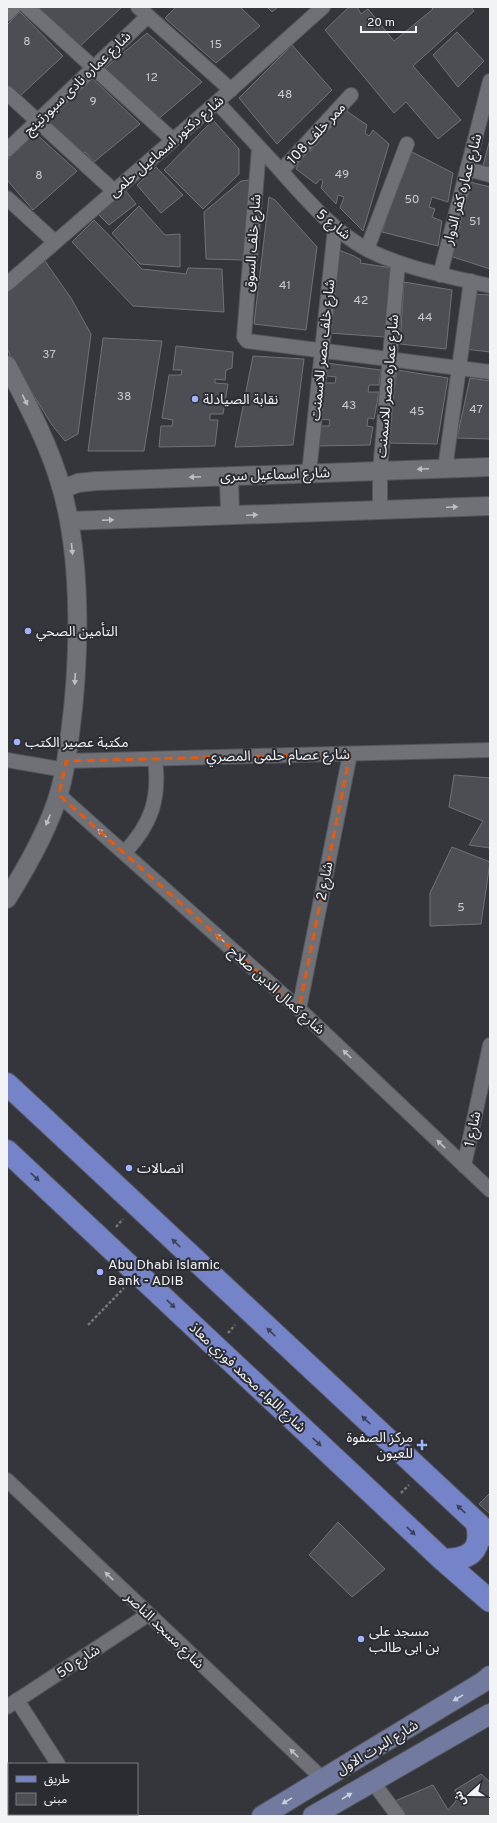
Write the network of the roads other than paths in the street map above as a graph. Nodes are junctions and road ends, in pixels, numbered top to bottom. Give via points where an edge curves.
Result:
1 (14, 7) edge
2 (27, 7) edge
3 (323, 7) edge
4 (143, 11) edge
5 (7, 14) edge
6 (93, 67) junction
7 (490, 81) edge
8 (231, 90) junction
9 (7, 93) edge
10 (351, 95) dead end
11 (217, 102) junction
12 (487, 103) edge
13 (38, 120) junction
14 (173, 140) junction
15 (408, 144) dead end
16 (259, 148) junction
17 (7, 150) edge
18 (467, 169) junction
19 (281, 171) junction
20 (490, 174) edge
21 (114, 191) junction
22 (7, 198) edge
23 (335, 228) junction
24 (55, 242) junction
25 (367, 249) junction
26 (398, 263) junction
27 (440, 275) junction
28 (471, 281) junction
29 (7, 284) edge
30 (490, 286) edge
31 (322, 351) junction
32 (389, 360) junction
33 (7, 365) edge
34 (459, 368) junction
35 (490, 372) edge
36 (490, 467) edge
37 (445, 469) junction
38 (380, 471) junction
39 (309, 473) junction
40 (229, 476) junction
41 (62, 489) junction
42 (490, 506) edge
43 (380, 510) junction
44 (230, 515) junction
45 (69, 521) junction
46 (490, 750) edge
47 (350, 754) junction
48 (155, 759) junction
49 (7, 760) edge
50 (66, 766) junction
51 (59, 795) junction
52 (124, 853) junction
53 (7, 899) edge
54 (299, 1009) junction
55 (490, 1045) edge
56 (7, 1084) edge
57 (7, 1150) edge
58 (464, 1166) junction
59 (490, 1190) edge
60 (7, 1480) edge
61 (483, 1530) edge
62 (443, 1560) junction
63 (490, 1601) edge
64 (149, 1614) junction
65 (490, 1676) edge
66 (12, 1704) edge
67 (490, 1714) edge
68 (57, 1763) edge
69 (322, 1780) junction
70 (372, 1781) junction
71 (262, 1816) edge
72 (313, 1816) edge
73 (398, 1816) edge

1 - 5 street
2 - 6 street
3 - 8 street, شارع دكتور اسماعيل حلمى
4 - 6 street, شارع عماره نادى سبورتينج
4 - 8 street
6 - 13 street, شارع عماره نادى سبورتينج
6 - 14 street
7 - 12 street, شارع عماره كفر الدوار
8 - 11 street, شارع دكتور اسماعيل حلمى
9 - 13 street
10 - 19 street, ممر خلف 108
11 - 14 street, شارع دكتور اسماعيل حلمى
11 - 16 street, شارع 5
12 - 18 street, شارع عماره كفر الدوار
13 - 17 street, شارع عماره نادى سبورتينج
13 - 21 street
14 - 21 street, شارع دكتور اسماعيل حلمى
15 - 25 street
16 - 19 street, شارع 5
16 - 31 street, شارع خلف السوق via 245,339 249,342
18 - 20 street
18 - 27 street, شارع عماره كفر الدوار
19 - 23 street, شارع 5
21 - 24 street, شارع دكتور اسماعيل حلمى
22 - 24 street
23 - 25 street, شارع 5
23 - 31 street, شارع خلف مصر للاسمنت
24 - 29 street, شارع دكتور اسماعيل حلمى
25 - 26 street, شارع 5
26 - 27 street, شارع 5
26 - 32 street, شارع عماره مصر للاسمنت
27 - 28 street, شارع 5
28 - 30 street, شارع 5
28 - 34 street
31 - 32 street
31 - 39 street, شارع خلف مصر للاسمنت
32 - 34 street
32 - 38 street, شارع عماره مصر للاسمنت
33 -> 41 street via 42,436
34 - 35 street
34 - 37 street
36 - 37 street, شارع اسماعيل سرى
37 -> 38 street, شارع اسماعيل سرى
38 - 39 street, شارع اسماعيل سرى
38 - 43 street, شارع عماره مصر للاسمنت
39 - 40 street, شارع اسماعيل سرى
40 -> 41 street, شارع اسماعيل سرى via 87,481
40 - 44 street
41 - 45 street
43 -> 42 street
44 -> 43 street
45 -> 44 street
45 -> 50 street via 76,583 77,646
46 - 47 street, شارع عصام حلمى المصري
47 - 48 street, شارع عصام حلمى المصري
47 - 54 street, شارع 2
48 - 50 street, شارع عصام حلمى المصري
48 - 52 street via 157,782 153,810 139,836
49 - 50 street, شارع عصام حلمى المصري
50 - 51 street
52 -> 51 street, شارع كمال الدين صلاح
51 -> 53 street via 41,837
54 -> 52 street, شارع كمال الدين صلاح
58 -> 54 street, شارع كمال الدين صلاح
55 - 58 street, شارع 1
61 -> 56 main road
57 -> 62 main road, شارع اللواء محمد فوزي معاذ
58 - 59 street, شارع كمال الدين صلاح
64 -> 60 street, شارع مسجد الناصر
61 - 62 main road via 476,1548 468,1556 456,1560
62 - 63 main road, شارع اللواء محمد فوزي معاذ
64 - 66 street, شارع 50
69 -> 64 street, شارع مسجد الناصر
65 -> 69 main road, شارع البرت الاول
66 - 68 street
67 - 70 main road, شارع البرت الاول
69 -> 71 main road, شارع البرت الاول
72 -> 70 main road, شارع البرت الاول
70 - 73 street

